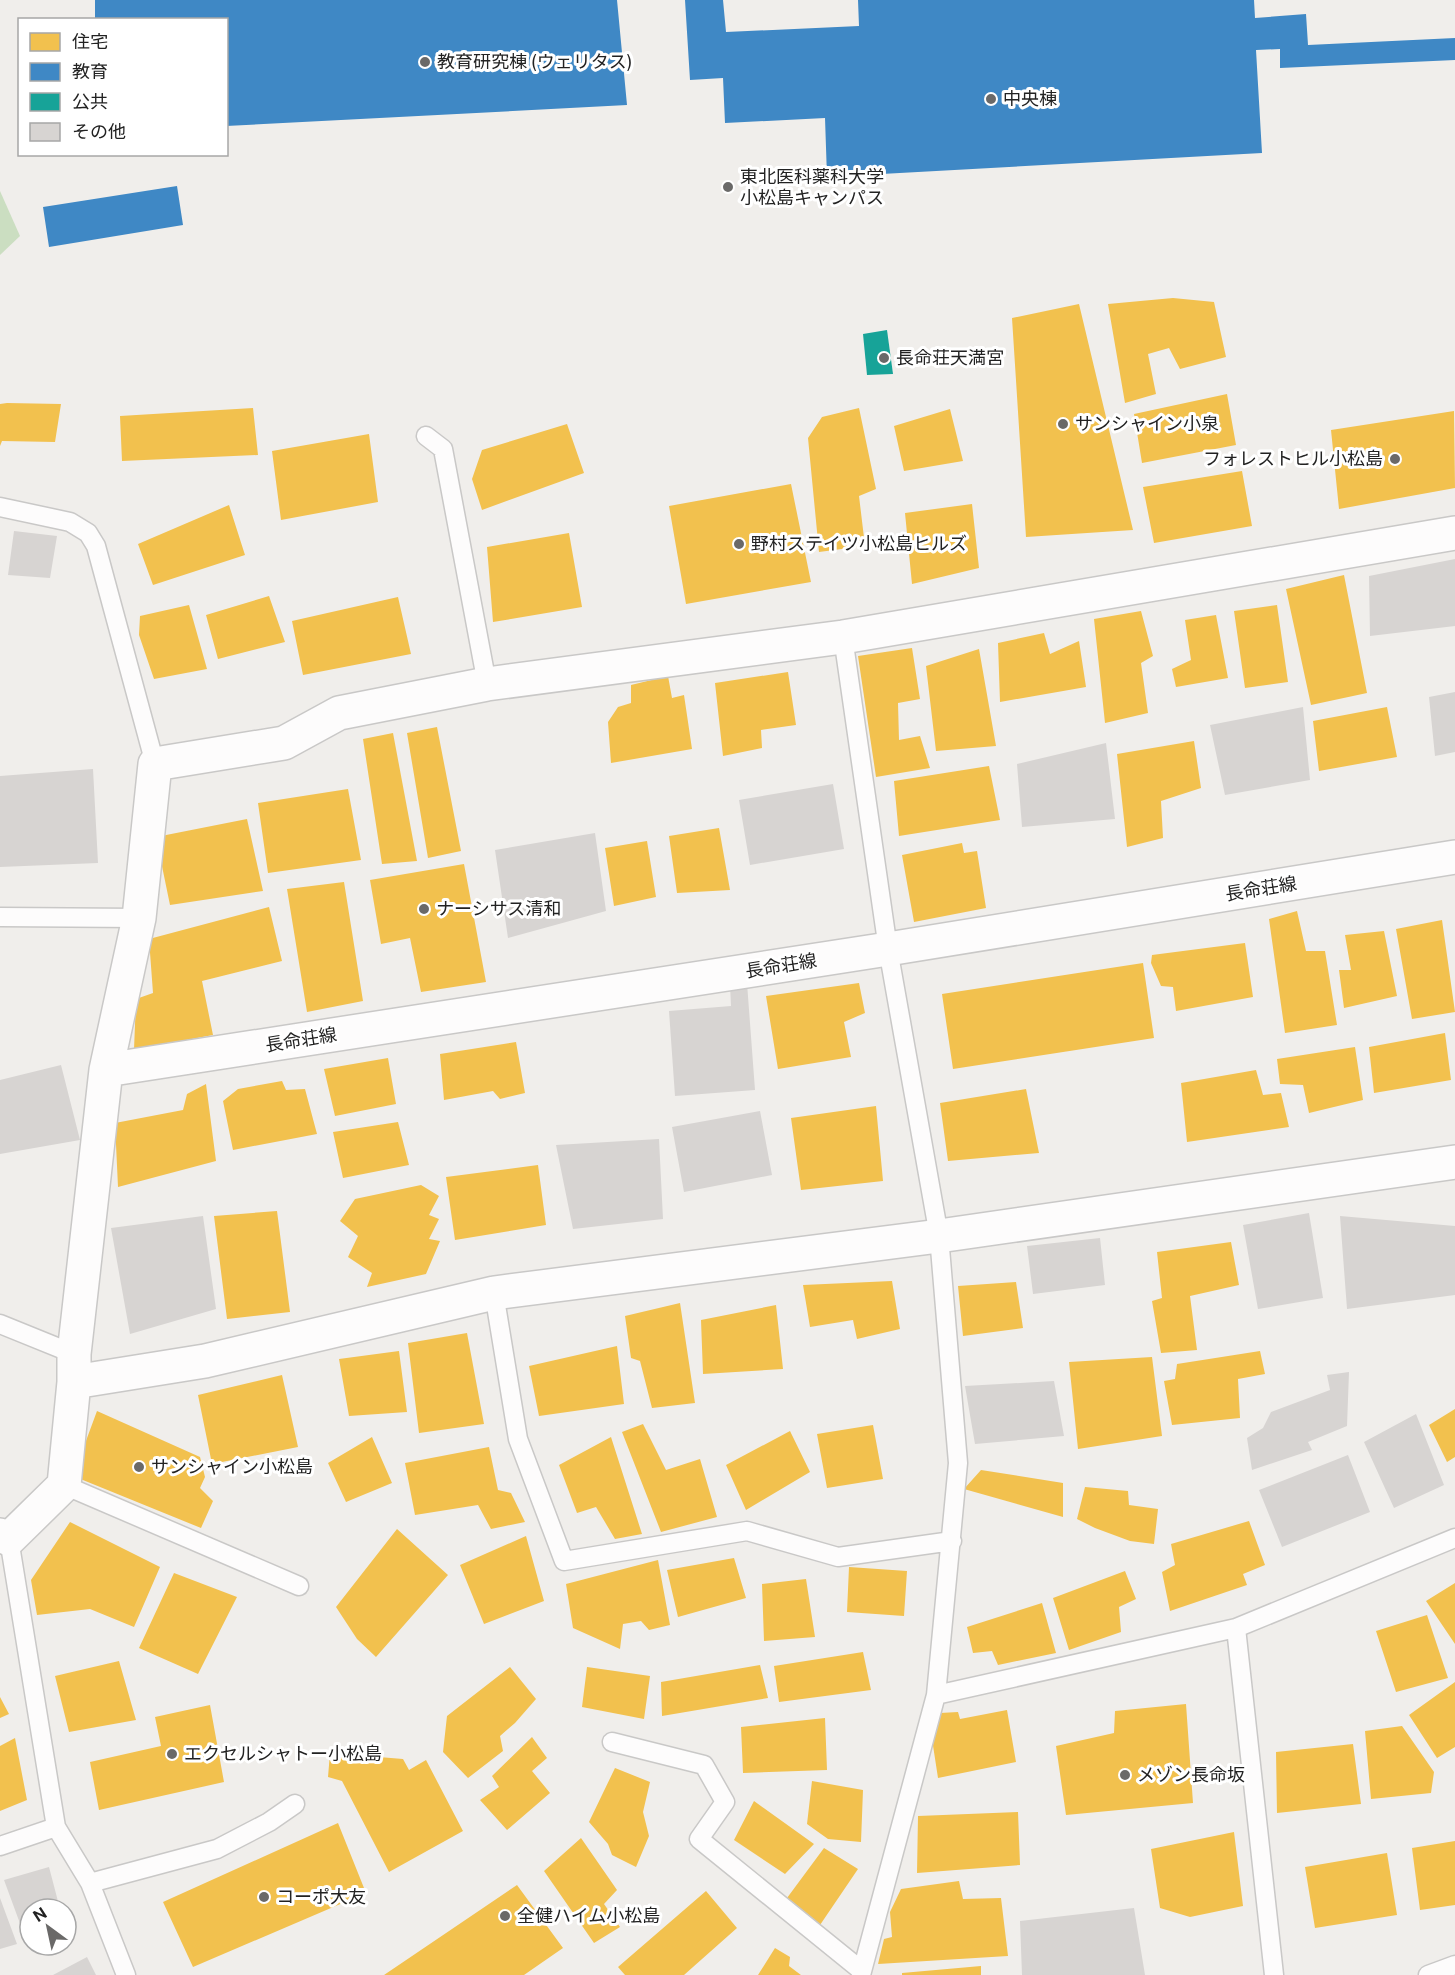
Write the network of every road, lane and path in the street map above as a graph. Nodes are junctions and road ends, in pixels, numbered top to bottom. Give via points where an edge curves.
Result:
1 (426, 436) dead end
2 (0, 507) edge
3 (1455, 533) edge
4 (843, 637) junction
5 (487, 684) junction
6 (155, 764) junction
7 (1455, 857) edge
8 (0, 917) edge
9 (139, 918) junction
10 (888, 949) junction
11 (106, 1070) junction
12 (1455, 1162) edge
13 (939, 1236) junction
14 (494, 1293) junction
15 (0, 1324) edge
16 (74, 1368) junction
17 (64, 1485) junction
18 (5, 1537) edge
19 (1455, 1538) edge
20 (952, 1541) junction
21 (299, 1586) dead end
22 (1236, 1628) junction
23 (936, 1695) junction
24 (612, 1742) dead end
25 (295, 1804) dead end
26 (56, 1827) junction
27 (0, 1846) edge
28 (90, 1883) junction
29 (1455, 1965) edge
30 (862, 1973) edge
31 (126, 1975) edge
32 (1274, 1975) edge
33 (1428, 1975) edge

1 - 5 lane via 443,449
2 - 6 lane via 70,522 88,533 96,546
3 - 4 street
4 - 5 street
4 - 10 lane
5 - 6 street via 339,713 284,743
6 - 9 street
7 - 10 street, 長命荘線
8 - 9 lane
9 - 11 street
10 - 11 street, 長命荘線
10 - 13 lane
11 - 16 street
12 - 13 street
13 - 14 street
13 - 20 lane via 958,1463
14 - 16 street via 205,1361
14 - 20 lane via 518,1439 564,1561 747,1531 838,1557
15 - 16 lane
16 - 17 street
17 - 18 street
17 - 21 lane
18 - 26 lane
19 - 22 lane
20 - 23 lane
22 - 23 lane
22 - 32 lane
23 - 30 lane
24 - 30 lane via 704,1765 725,1802 699,1839
25 - 28 lane via 217,1849
26 - 27 lane
26 - 28 lane
28 - 31 lane
29 - 33 lane

